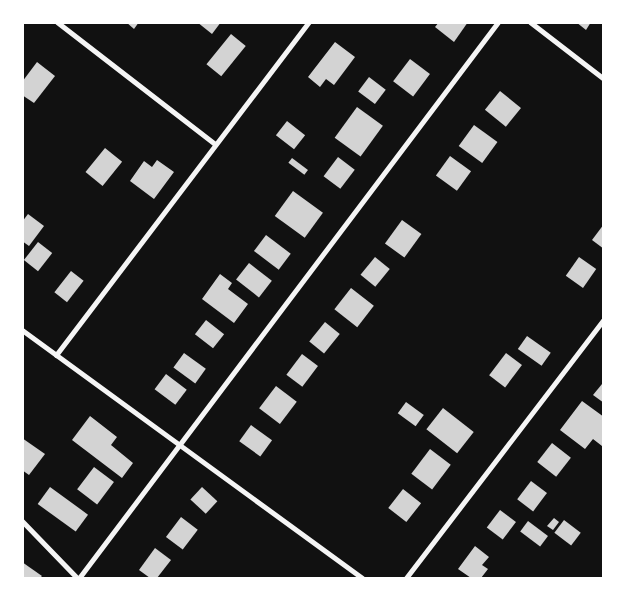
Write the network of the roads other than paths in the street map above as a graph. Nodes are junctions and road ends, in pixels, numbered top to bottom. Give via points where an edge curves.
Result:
1 (57, 22) edge
2 (309, 22) edge
3 (498, 22) edge
4 (530, 22) edge
5 (604, 79) edge
6 (215, 144) junction
7 (604, 319) edge
8 (22, 330) edge
9 (56, 355) junction
10 (178, 445) junction
11 (22, 521) edge
12 (78, 578) edge
13 (362, 578) edge
14 (406, 578) edge

1 - 6 street
2 - 6 street
3 - 10 street
4 - 5 street
6 - 9 street
7 - 14 street
8 - 9 street
9 - 10 street
10 - 12 street
10 - 13 street
11 - 12 street

